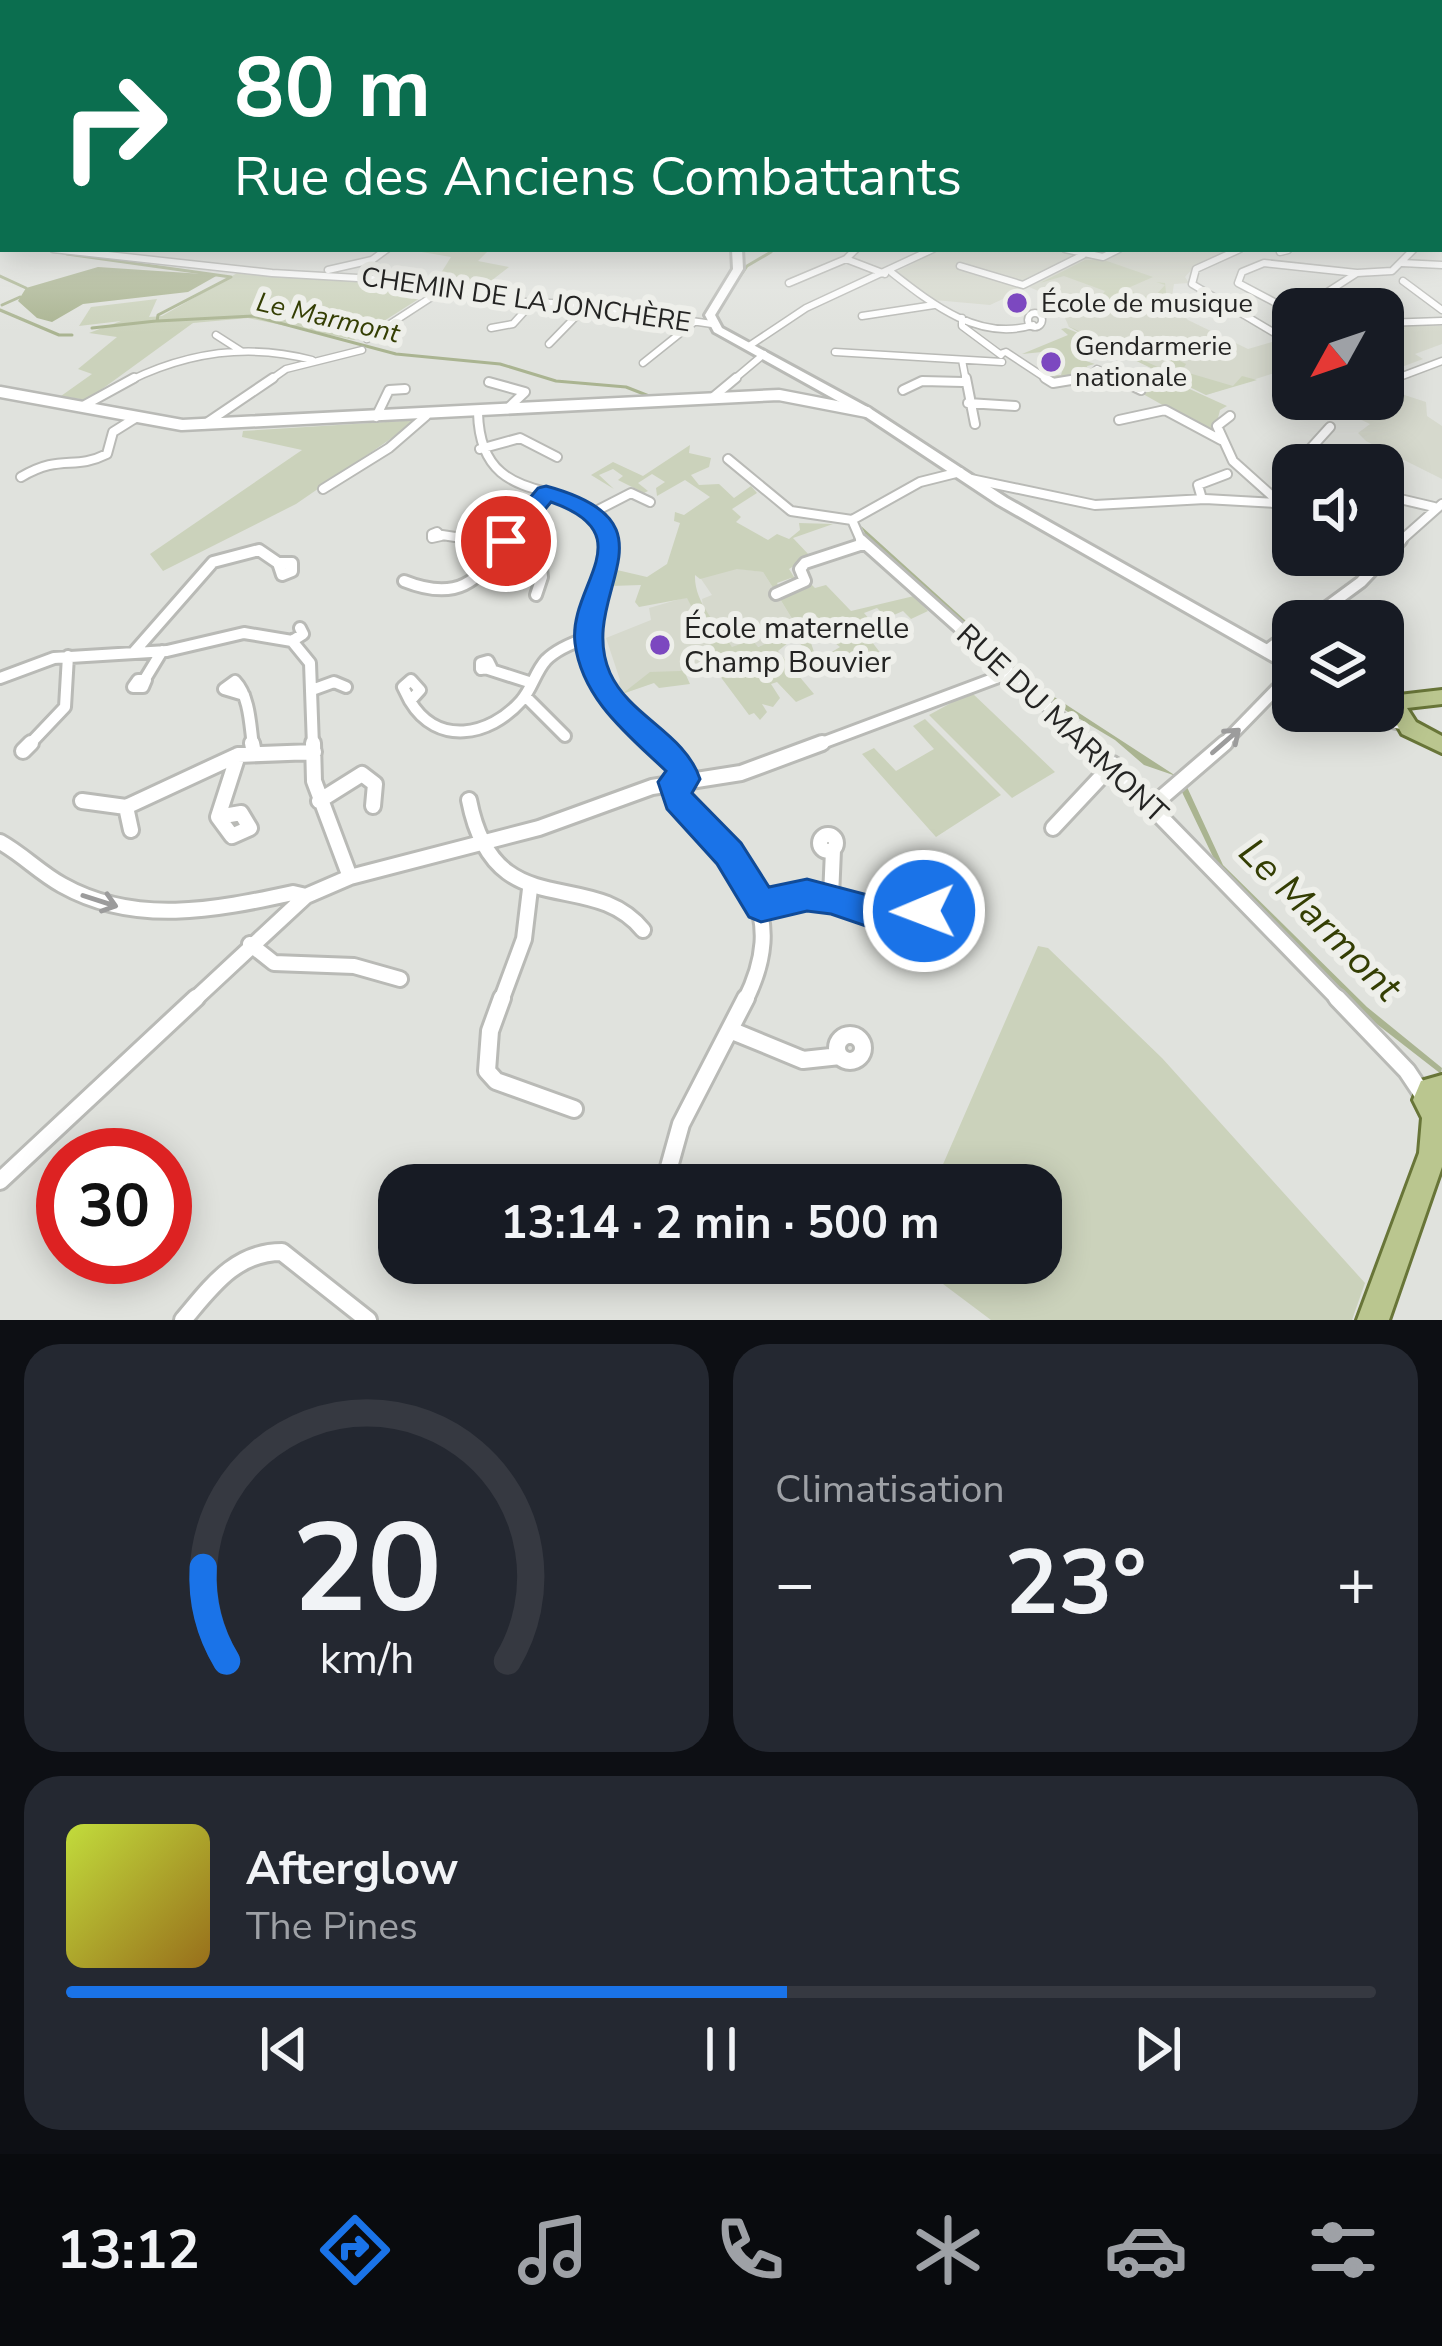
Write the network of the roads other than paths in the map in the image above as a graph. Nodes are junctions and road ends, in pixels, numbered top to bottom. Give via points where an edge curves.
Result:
1 (80, 252) edge
2 (383, 252) edge
3 (737, 252) edge
4 (853, 252) edge
5 (927, 252) edge
6 (1074, 252) edge
7 (1112, 252) edge
8 (1233, 252) edge
9 (1282, 252) edge
10 (1411, 252) edge
11 (1083, 255) junction
12 (846, 259) junction
13 (1264, 263) junction
14 (1402, 263) junction
15 (1442, 265) edge
16 (960, 266) dead end
17 (1392, 271) junction
18 (319, 273) junction
19 (888, 273) junction
20 (1358, 273) junction
21 (789, 283) dead end
22 (447, 287) junction
23 (1333, 288) edge
24 (1272, 299) edge
25 (532, 303) junction
26 (934, 304) junction
27 (587, 305) junction
28 (1442, 310) edge
29 (862, 316) dead end
30 (962, 318) junction
31 (1442, 321) edge
32 (1404, 322) edge
33 (693, 323) junction
34 (712, 324) junction
35 (1033, 325) dead end
36 (491, 328) dead end
37 (1272, 332) edge
38 (216, 335) dead end
39 (367, 339) dead end
40 (828, 342) dead end
41 (562, 346) dead end
42 (749, 346) junction
43 (357, 348) dead end
44 (241, 351) junction
45 (835, 352) dead end
46 (848, 352) junction
47 (764, 354) junction
48 (1000, 354) junction
49 (312, 360) junction
50 (962, 360) junction
51 (1442, 361) edge
52 (643, 364) dead end
53 (1404, 375) edge
54 (489, 382) dead end
55 (963, 382) junction
56 (405, 388) dead end
57 (904, 390) dead end
58 (1142, 390) dead end
59 (0, 392) edge
60 (707, 400) junction
61 (968, 403) junction
62 (83, 406) junction
63 (1015, 406) dead end
64 (506, 412) junction
65 (478, 413) junction
66 (871, 414) junction
67 (426, 416) junction
68 (1230, 416) dead end
69 (137, 417) junction
70 (376, 417) junction
71 (1119, 420) dead end
72 (205, 424) junction
73 (975, 424) dead end
74 (1330, 427) dead end
75 (1221, 440) junction
76 (1315, 444) edge
77 (480, 449) junction
78 (557, 457) dead end
79 (728, 459) dead end
80 (1226, 474) dead end
81 (965, 475) junction
82 (21, 477) dead end
83 (323, 489) dead end
84 (546, 493) junction
85 (1272, 494) edge
86 (1202, 499) junction
87 (1404, 499) edge
88 (650, 502) dead end
89 (1272, 503) edge
90 (1438, 506) edge
91 (592, 513) junction
92 (852, 520) junction
93 (442, 535) dead end
94 (506, 541) junction
95 (863, 544) junction
96 (278, 563) dead end
97 (404, 581) dead end
98 (776, 594) dead end
99 (536, 595) dead end
100 (1337, 600) edge
101 (300, 628) dead end
102 (587, 638) junction
103 (292, 641) junction
104 (1272, 646) edge
105 (162, 651) junction
106 (1265, 651) junction
107 (134, 652) junction
108 (68, 656) junction
109 (1272, 656) edge
110 (488, 669) dead end
111 (1009, 673) junction
112 (0, 678) edge
113 (145, 679) dead end
114 (338, 681) dead end
115 (532, 682) junction
116 (312, 690) junction
117 (1272, 693) edge
118 (244, 695) dead end
119 (525, 696) junction
120 (1434, 697) edge
121 (410, 702) dead end
122 (1404, 705) edge
123 (1404, 715) edge
124 (565, 736) dead end
125 (1442, 745) edge
126 (23, 752) dead end
127 (314, 752) junction
128 (254, 753) junction
129 (238, 755) junction
130 (1113, 764) junction
131 (679, 780) junction
132 (320, 800) junction
133 (469, 800) dead end
134 (82, 801) dead end
135 (1153, 805) junction
136 (373, 806) dead end
137 (126, 807) junction
138 (218, 817) dead end
139 (1053, 828) dead end
140 (131, 830) dead end
141 (0, 842) edge
142 (485, 843) junction
143 (833, 850) dead end
144 (350, 877) junction
145 (530, 889) junction
146 (306, 896) junction
147 (831, 897) junction
148 (761, 905) junction
149 (916, 921) dead end
150 (643, 930) dead end
151 (250, 944) junction
152 (400, 979) dead end
153 (730, 1030) junction
154 (840, 1056) dead end
155 (574, 1109) dead end
156 (1436, 1117) edge
157 (670, 1164) edge
158 (0, 1180) edge
159 (183, 1320) edge
160 (368, 1320) edge
161 (1373, 1320) edge

1 - 18 street, CHEMIN DE LA JONCHÈRE
2 - 18 street
3 - 34 main road
4 - 12 street
5 - 19 street
6 - 11 street
7 - 11 street
8 - 37 street via 1196,269 1192,284
9 - 13 street
10 - 14 street
11 - 16 street via 1023,285
12 - 19 street
12 - 21 street
13 - 20 street
13 - 24 street via 1242,272 1238,283
14 - 15 street
14 - 17 street
17 - 20 street
17 - 28 street
18 - 22 street, CHEMIN DE LA JONCHÈRE
19 - 26 street
19 - 42 street via 806,308
20 - 23 street
22 - 25 street, CHEMIN DE LA JONCHÈRE
22 - 39 street
25 - 27 street, CHEMIN DE LA JONCHÈRE
25 - 36 street via 514,323
26 - 29 street
26 - 30 street
27 - 33 street, CHEMIN DE LA JONCHÈRE
27 - 41 street via 544,342
30 - 35 street via 1008,330
30 - 48 street
31 - 32 street
33 - 34 street, CHEMIN DE LA JONCHÈRE
33 - 52 street
34 - 42 main road
38 - 44 street
40 - 46 street
42 - 47 main road
43 - 49 street
44 - 49 street
44 - 62 street via 167,363
45 - 46 street
46 - 50 street
47 - 60 street
47 - 66 main road
48 - 50 street via 1006,361
48 - 58 street via 1053,383 1097,369
49 - 72 street
50 - 55 street
51 - 53 street
54 - 64 street via 525,392
55 - 57 street via 922,381
55 - 61 street
56 - 70 street via 389,390
59 - 62 street
60 - 64 street
60 - 66 street via 786,395 854,418
61 - 63 street
61 - 73 street
62 - 69 street
64 - 65 street
65 - 67 street
65 - 77 street
66 - 81 main road
67 - 70 street
67 - 83 street
68 - 75 street via 1217,426
69 - 72 street
69 - 82 street via 113,432 107,454 94,461 52,459
70 - 72 street
71 - 75 street via 1165,410
74 - 76 street
75 - 85 street via 1242,474
77 - 78 street via 523,438
77 - 84 street via 505,476
79 - 92 street via 790,511
80 - 86 street via 1198,485
81 - 86 street via 1095,505
81 - 92 street via 914,485
81 - 106 main road
84 - 91 street
84 - 94 street
86 - 89 street
87 - 90 street
88 - 91 street via 632,493
90 - 100 street
91 - 102 street via 612,553
92 - 95 street, RUE DU MARMONT
93 - 94 street
94 - 97 street via 492,567 468,585 436,591
94 - 99 street via 544,548
95 - 98 street via 805,563 805,581
95 - 111 street, RUE DU MARMONT
96 - 107 street via 251,549 213,562
101 - 103 street
102 - 115 street via 551,656
102 - 131 street via 610,697 671,753
103 - 105 street via 244,633
103 - 116 street via 310,663
104 - 106 street
105 - 107 street
105 - 113 street
106 - 109 main road
107 - 108 street
108 - 112 street
108 - 126 street via 65,707
110 - 115 street
111 - 130 street, RUE DU MARMONT
111 - 131 street via 741,773
114 - 116 street
115 - 119 street
116 - 127 street
135 -> 117 street
118 - 128 street
119 - 121 street via 485,728 452,736 428,727
119 - 124 street
120 - 122 main road
123 - 125 main road
127 - 128 street
127 - 132 street
128 - 129 street
129 - 137 street
129 - 138 street
130 - 135 street, RUE DU MARMONT
130 - 139 street
131 - 142 street
131 - 148 street via 678,800 729,853
132 - 136 street via 352,770 375,784
132 - 144 street
133 - 142 street
134 - 137 street
135 - 156 street, RUE DU MARMONT via 1407,1071
137 - 140 street
141 -> 146 street via 61,884 126,909 160,914
142 - 144 street
142 - 145 street
143 - 147 street
144 - 146 street
145 - 150 street via 618,903
145 - 155 street via 531,934 486,1045 487,1072
146 - 151 street
147 - 148 street
147 - 149 street
148 - 153 street via 764,966
151 - 152 street via 274,963 354,966
151 - 158 street
153 - 154 street via 803,1060
153 - 157 street via 682,1121
156 - 161 main road
159 - 160 street via 235,1262 268,1250 283,1252

